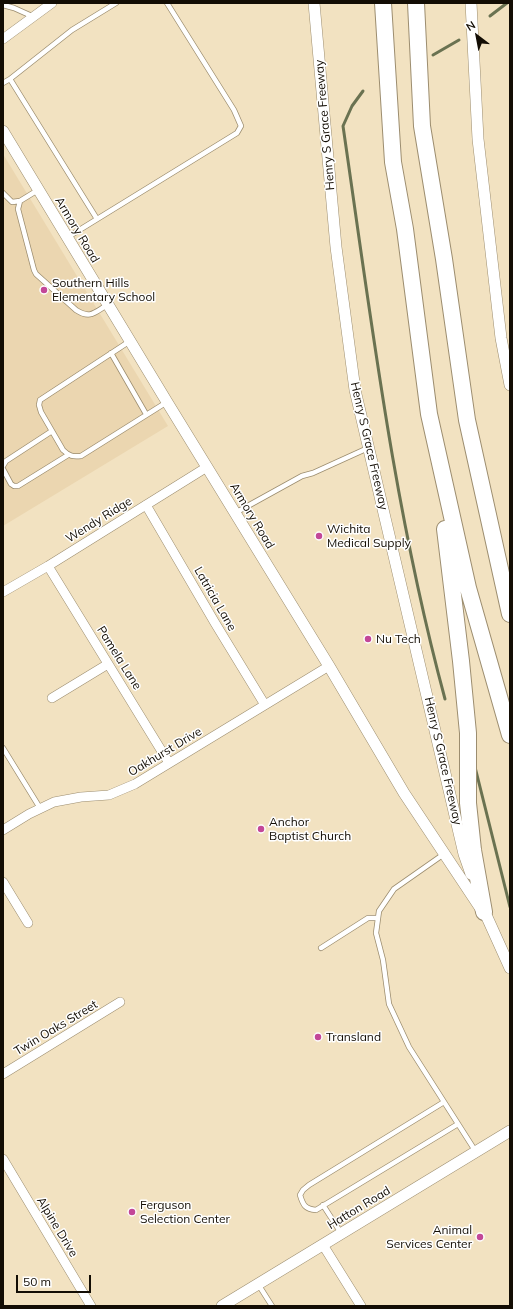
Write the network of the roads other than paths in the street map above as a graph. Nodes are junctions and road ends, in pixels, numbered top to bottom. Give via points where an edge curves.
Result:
1 (52, 3) edge
2 (116, 3) edge
3 (167, 3) edge
4 (314, 3) edge
5 (372, 3) edge
6 (382, 3) edge
7 (416, 3) edge
8 (426, 3) edge
9 (471, 3) edge
10 (3, 5) edge
11 (34, 17) junction
12 (3, 39) edge
13 (10, 79) junction
14 (3, 83) edge
15 (422, 126) junction
16 (4, 133) edge
17 (393, 162) junction
18 (38, 190) junction
19 (3, 193) edge
20 (20, 202) junction
21 (97, 219) junction
22 (67, 237) junction
23 (108, 305) junction
24 (130, 341) junction
25 (111, 354) junction
26 (510, 385) edge
27 (166, 402) junction
28 (146, 414) junction
29 (429, 414) junction
30 (467, 420) junction
31 (52, 431) junction
32 (368, 448) junction
33 (68, 455) junction
34 (3, 466) edge
35 (207, 468) junction
36 (3, 469) edge
37 (146, 505) junction
38 (235, 513) junction
39 (48, 566) junction
40 (510, 570) edge
41 (3, 592) edge
42 (510, 614) edge
43 (108, 664) junction
44 (329, 666) junction
45 (52, 698) dead end
46 (265, 705) junction
47 (510, 735) edge
48 (3, 748) edge
49 (169, 763) junction
50 (40, 808) junction
51 (3, 830) edge
52 (445, 853) junction
53 (3, 882) edge
54 (484, 912) junction
55 (378, 918) junction
56 (28, 923) dead end
57 (321, 948) dead end
58 (510, 968) edge
59 (120, 1002) dead end
60 (3, 1074) edge
61 (444, 1102) junction
62 (458, 1124) junction
63 (510, 1131) edge
64 (476, 1152) junction
65 (3, 1159) edge
66 (323, 1205) junction
67 (342, 1234) junction
68 (323, 1245) junction
69 (258, 1284) junction
70 (91, 1306) edge
71 (222, 1306) edge
72 (272, 1306) edge
73 (361, 1306) edge

1 - 11 street
2 - 13 lane via 72,30
3 - 21 lane via 234,110 241,126 237,133
4 - 32 street, Henry S Grace Freeway via 336,247 355,390
5 - 17 highway
6 - 17 highway
7 - 15 highway
8 - 15 highway
9 - 26 street via 478,139 501,338
10 - 11 lane
11 - 12 street
13 - 14 lane
13 - 21 lane
15 - 30 highway
16 - 18 street, Armory Road
17 - 29 highway via 405,229
18 - 20 lane
18 - 22 street, Armory Road
19 - 20 lane via 12,202
20 - 23 lane via 20,219 36,274 84,315 88,316
21 - 22 lane
22 - 23 street, Armory Road
23 - 24 street, Armory Road
24 - 25 lane
24 - 27 street, Armory Road
25 - 28 lane
25 - 31 lane via 40,400 41,412
27 - 28 lane
27 - 35 street, Armory Road
28 - 33 lane via 81,456
29 - 47 highway via 468,588
29 - 54 highway via 462,661 468,733 468,803
30 - 40 highway
30 - 42 highway
31 - 33 lane
31 - 34 lane via 6,461
32 - 38 lane via 302,476
32 - 54 street, Henry S Grace Freeway via 464,854
33 - 36 lane via 18,486 11,484
35 - 37 street, Wendy Ridge
35 - 38 street, Armory Road
37 - 39 street, Wendy Ridge
37 - 46 street, Latricia Lane
38 - 44 street, Armory Road
39 - 41 street, Wendy Ridge
39 - 43 street, Pamela Lane
43 - 45 street
43 - 49 street, Pamela Lane
44 - 46 street, Oakhurst Drive
44 - 52 street, Armory Road via 404,792
46 - 49 street, Oakhurst Drive
48 - 50 lane
49 - 50 street, Oakhurst Drive via 135,784 109,796 68,799
50 - 51 street, Oakhurst Drive
52 - 54 street, Armory Road
52 - 55 lane via 394,889 379,911
53 - 56 street
54 - 58 street, Henry S Grace Freeway
55 - 57 lane via 368,918
55 - 61 lane via 376,933 383,960 389,1004 409,1047
59 - 60 street, Twin Oaks Street
61 - 62 lane
61 - 66 lane via 309,1184 300,1195 304,1206 309,1209 316,1210
62 - 64 lane
62 - 66 lane
63 - 64 street, Hatton Road
64 - 67 street, Hatton Road
65 - 70 street, Alpine Drive
66 - 67 lane
67 - 68 street, Hatton Road
68 - 69 street, Hatton Road
68 - 73 street
69 - 71 street, Hatton Road
69 - 72 lane

